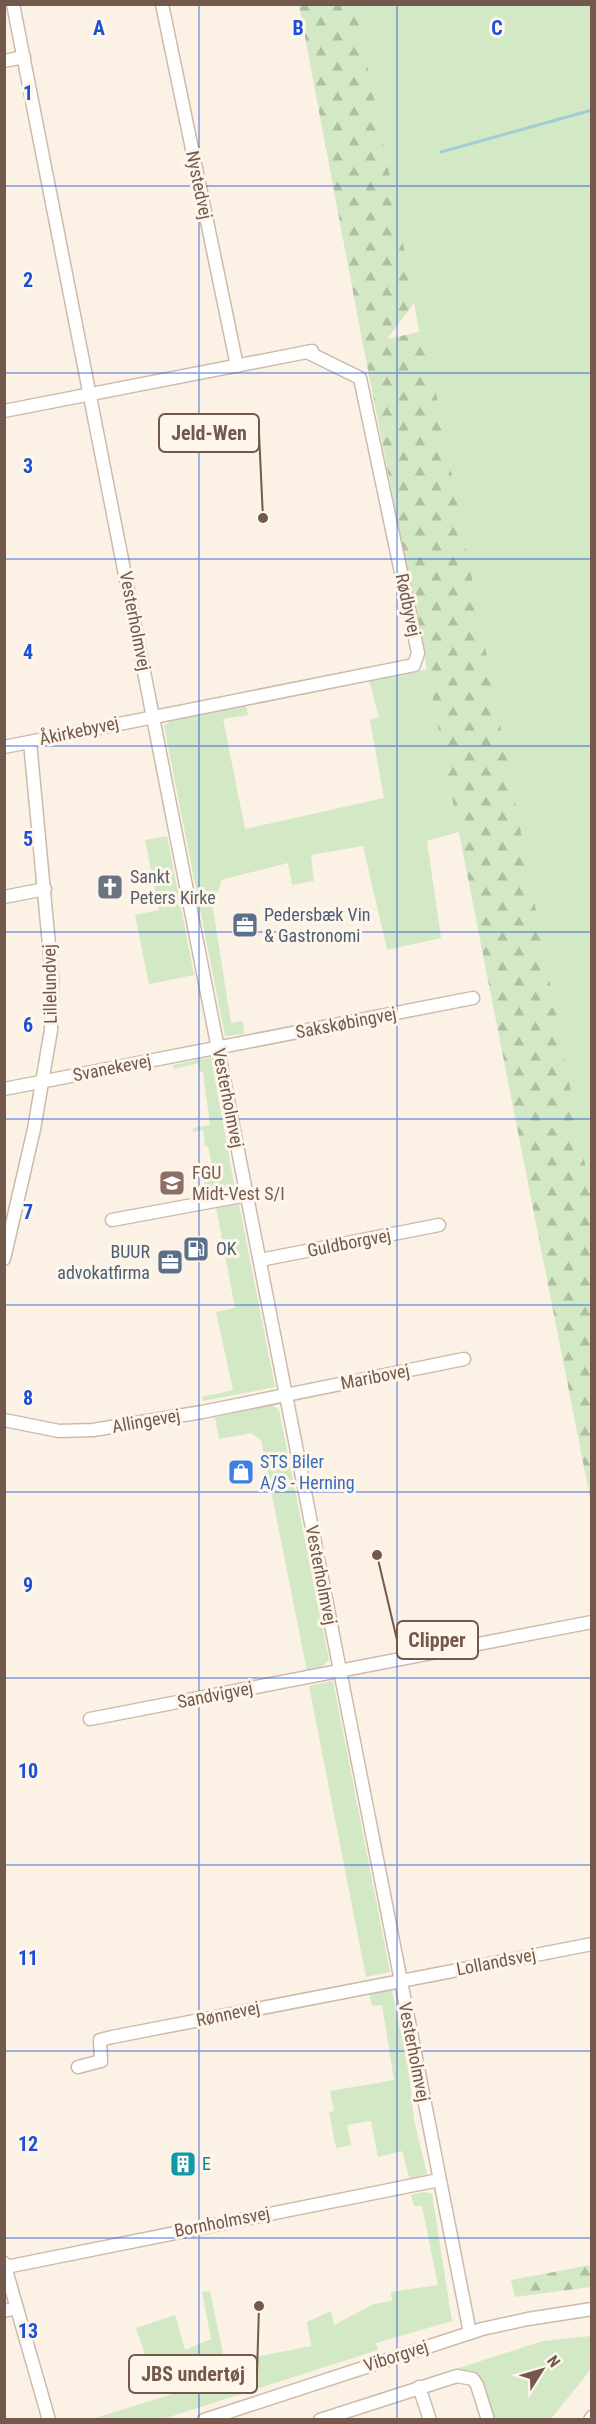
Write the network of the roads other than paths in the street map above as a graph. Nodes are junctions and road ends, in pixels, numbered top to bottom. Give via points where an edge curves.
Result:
1 (14, 4) edge
2 (162, 4) edge
3 (24, 57) junction
4 (4, 62) edge
5 (237, 366) junction
6 (91, 395) junction
7 (4, 411) edge
8 (153, 717) junction
9 (30, 742) junction
10 (4, 747) edge
11 (45, 889) junction
12 (4, 897) edge
13 (473, 998) dead end
14 (219, 1048) junction
15 (44, 1082) junction
16 (4, 1089) edge
17 (247, 1195) junction
18 (112, 1220) dead end
19 (439, 1225) dead end
20 (4, 1259) edge
21 (260, 1260) junction
22 (464, 1359) dead end
23 (286, 1395) junction
24 (4, 1420) edge
25 (591, 1622) edge
26 (340, 1671) junction
27 (90, 1719) dead end
28 (591, 1944) edge
29 (400, 1981) junction
30 (78, 2067) dead end
31 (439, 2180) junction
32 (5, 2265) edge
33 (591, 2309) edge
34 (11, 2310) edge
35 (470, 2333) junction
36 (419, 2387) junction
37 (49, 2420) edge
38 (204, 2420) edge
39 (320, 2420) edge
40 (430, 2420) edge
41 (488, 2420) edge

1 - 3 street, Vesterholmvej
2 - 5 street, Nystedvej
3 - 4 street
3 - 6 street, Vesterholmvej
5 - 6 street
5 - 8 street, Rødbyvej via 311,351 360,378 418,653 414,665
6 - 7 street
6 - 8 street, Vesterholmvej
8 - 9 street, Åkirkebyvej
8 - 14 street, Vesterholmvej
9 - 10 street, Åkirkebyvej
9 - 11 street, Lillelundvej
11 - 12 street
11 - 15 street, Lillelundvej via 52,977 51,1030
13 - 14 street, Sakskøbingvej
14 - 15 street, Svanekevej
14 - 17 street, Vesterholmvej
15 - 16 street, Svanekevej
15 - 20 street, Lillelundvej
17 - 18 street
17 - 21 street, Vesterholmvej
19 - 21 street, Guldborgvej
21 - 23 street, Vesterholmvej
22 - 23 street, Maribovej
23 - 24 street, Allingevej via 93,1430 59,1431
23 - 26 street, Vesterholmvej
25 - 26 street, Sandvigvej
26 - 27 street, Sandvigvej
26 - 29 street, Vesterholmvej
28 - 29 street, Lollandsvej
29 - 30 street, Rønnevej via 100,2040 101,2061
29 - 31 street, Vesterholmvej
31 - 32 street, Bornholmsvej
31 - 35 street, Vesterholmvej
32 - 34 street
33 - 35 street, Viborgvej
34 - 37 street
35 - 38 street, Viborgvej
36 - 39 street
36 - 40 street
36 - 41 street via 457,2376 473,2379

